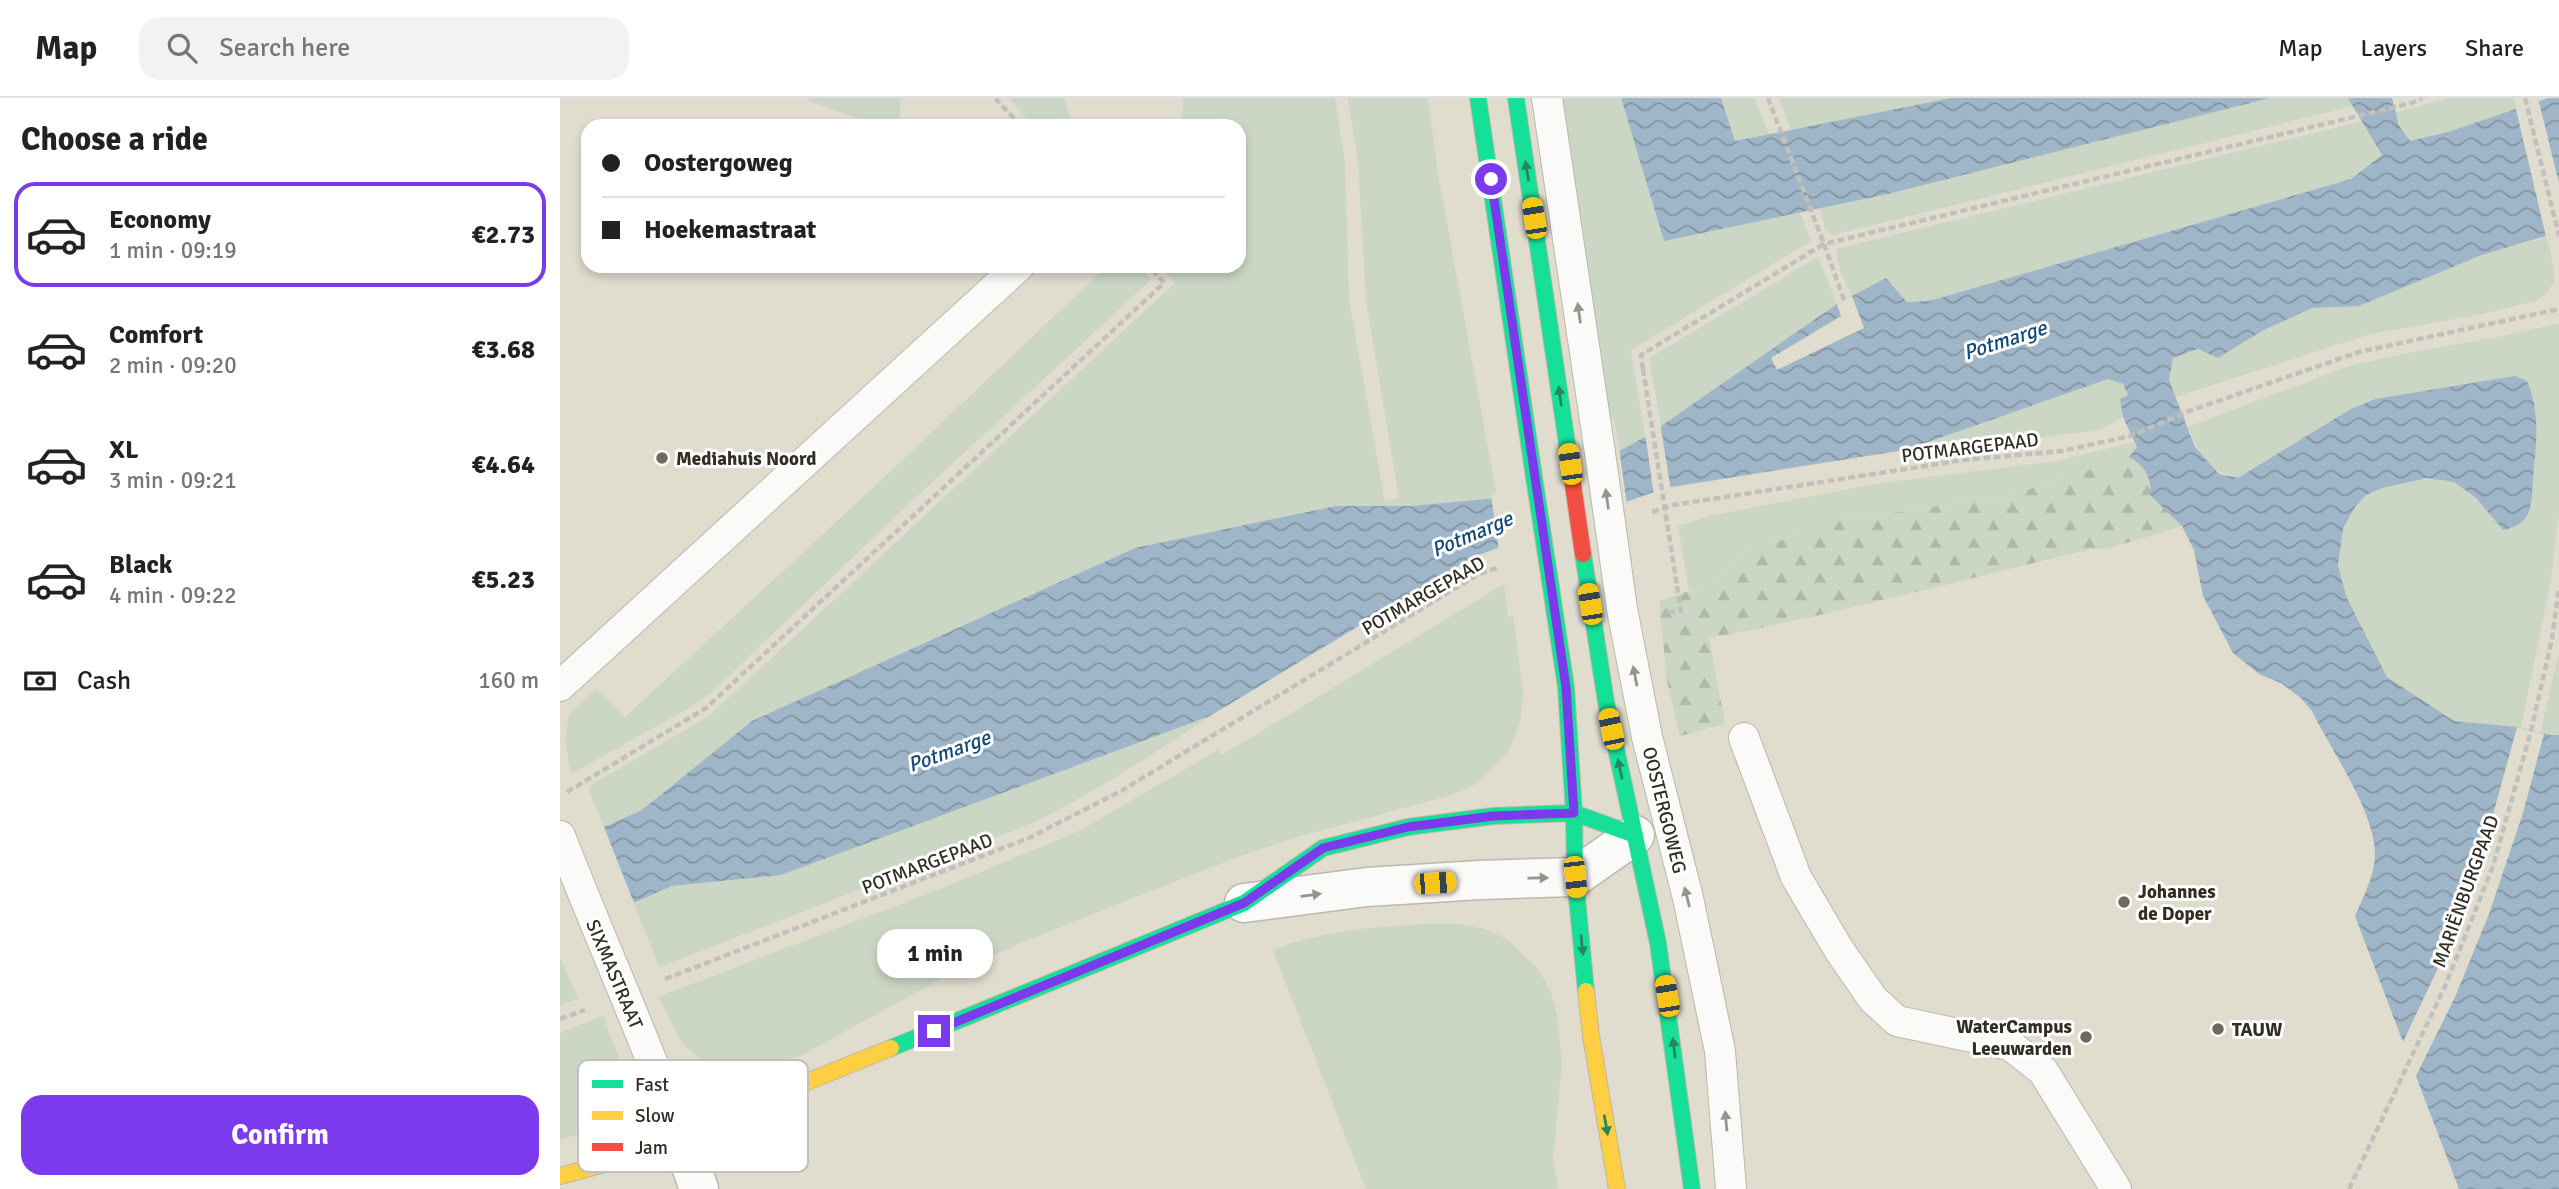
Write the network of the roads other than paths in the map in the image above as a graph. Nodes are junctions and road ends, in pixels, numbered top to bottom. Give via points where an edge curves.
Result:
1 (1478, 98) edge
2 (1516, 98) edge
3 (1547, 98) edge
4 (1011, 273) edge
5 (560, 686) edge
6 (1744, 738) dead end
7 (1574, 813) junction
8 (1635, 835) junction
9 (560, 837) edge
10 (1575, 877) junction
11 (1244, 903) junction
12 (652, 1060) edge
13 (808, 1082) edge
14 (578, 1171) edge
15 (693, 1172) edge
16 (560, 1176) edge
17 (699, 1189) edge
18 (1617, 1189) edge
19 (1692, 1189) edge
20 (1731, 1189) edge
21 (2116, 1189) edge

1 - 7 main road, bridge via 1566,687
8 -> 2 main road, OOSTERGOWEG, bridge via 1606,702
20 -> 3 lane, OOSTERGOWEG, bridge via 1720,1051 1622,608
4 - 5 lane
6 - 21 lane via 1797,877 1873,999 1897,1021 2010,1045 2043,1071
7 - 8 main road
7 - 10 main road
7 - 11 main road via 1493,816 1408,827 1323,848
8 - 10 street
19 -> 8 main road, OOSTERGOWEG via 1658,943
9 - 12 lane, SIXMASTRAAT
11 -> 10 street via 1367,887
10 -> 18 main road via 1591,1036
11 - 13 main road
14 - 16 main road
15 - 17 street, SIXMASTRAAT

